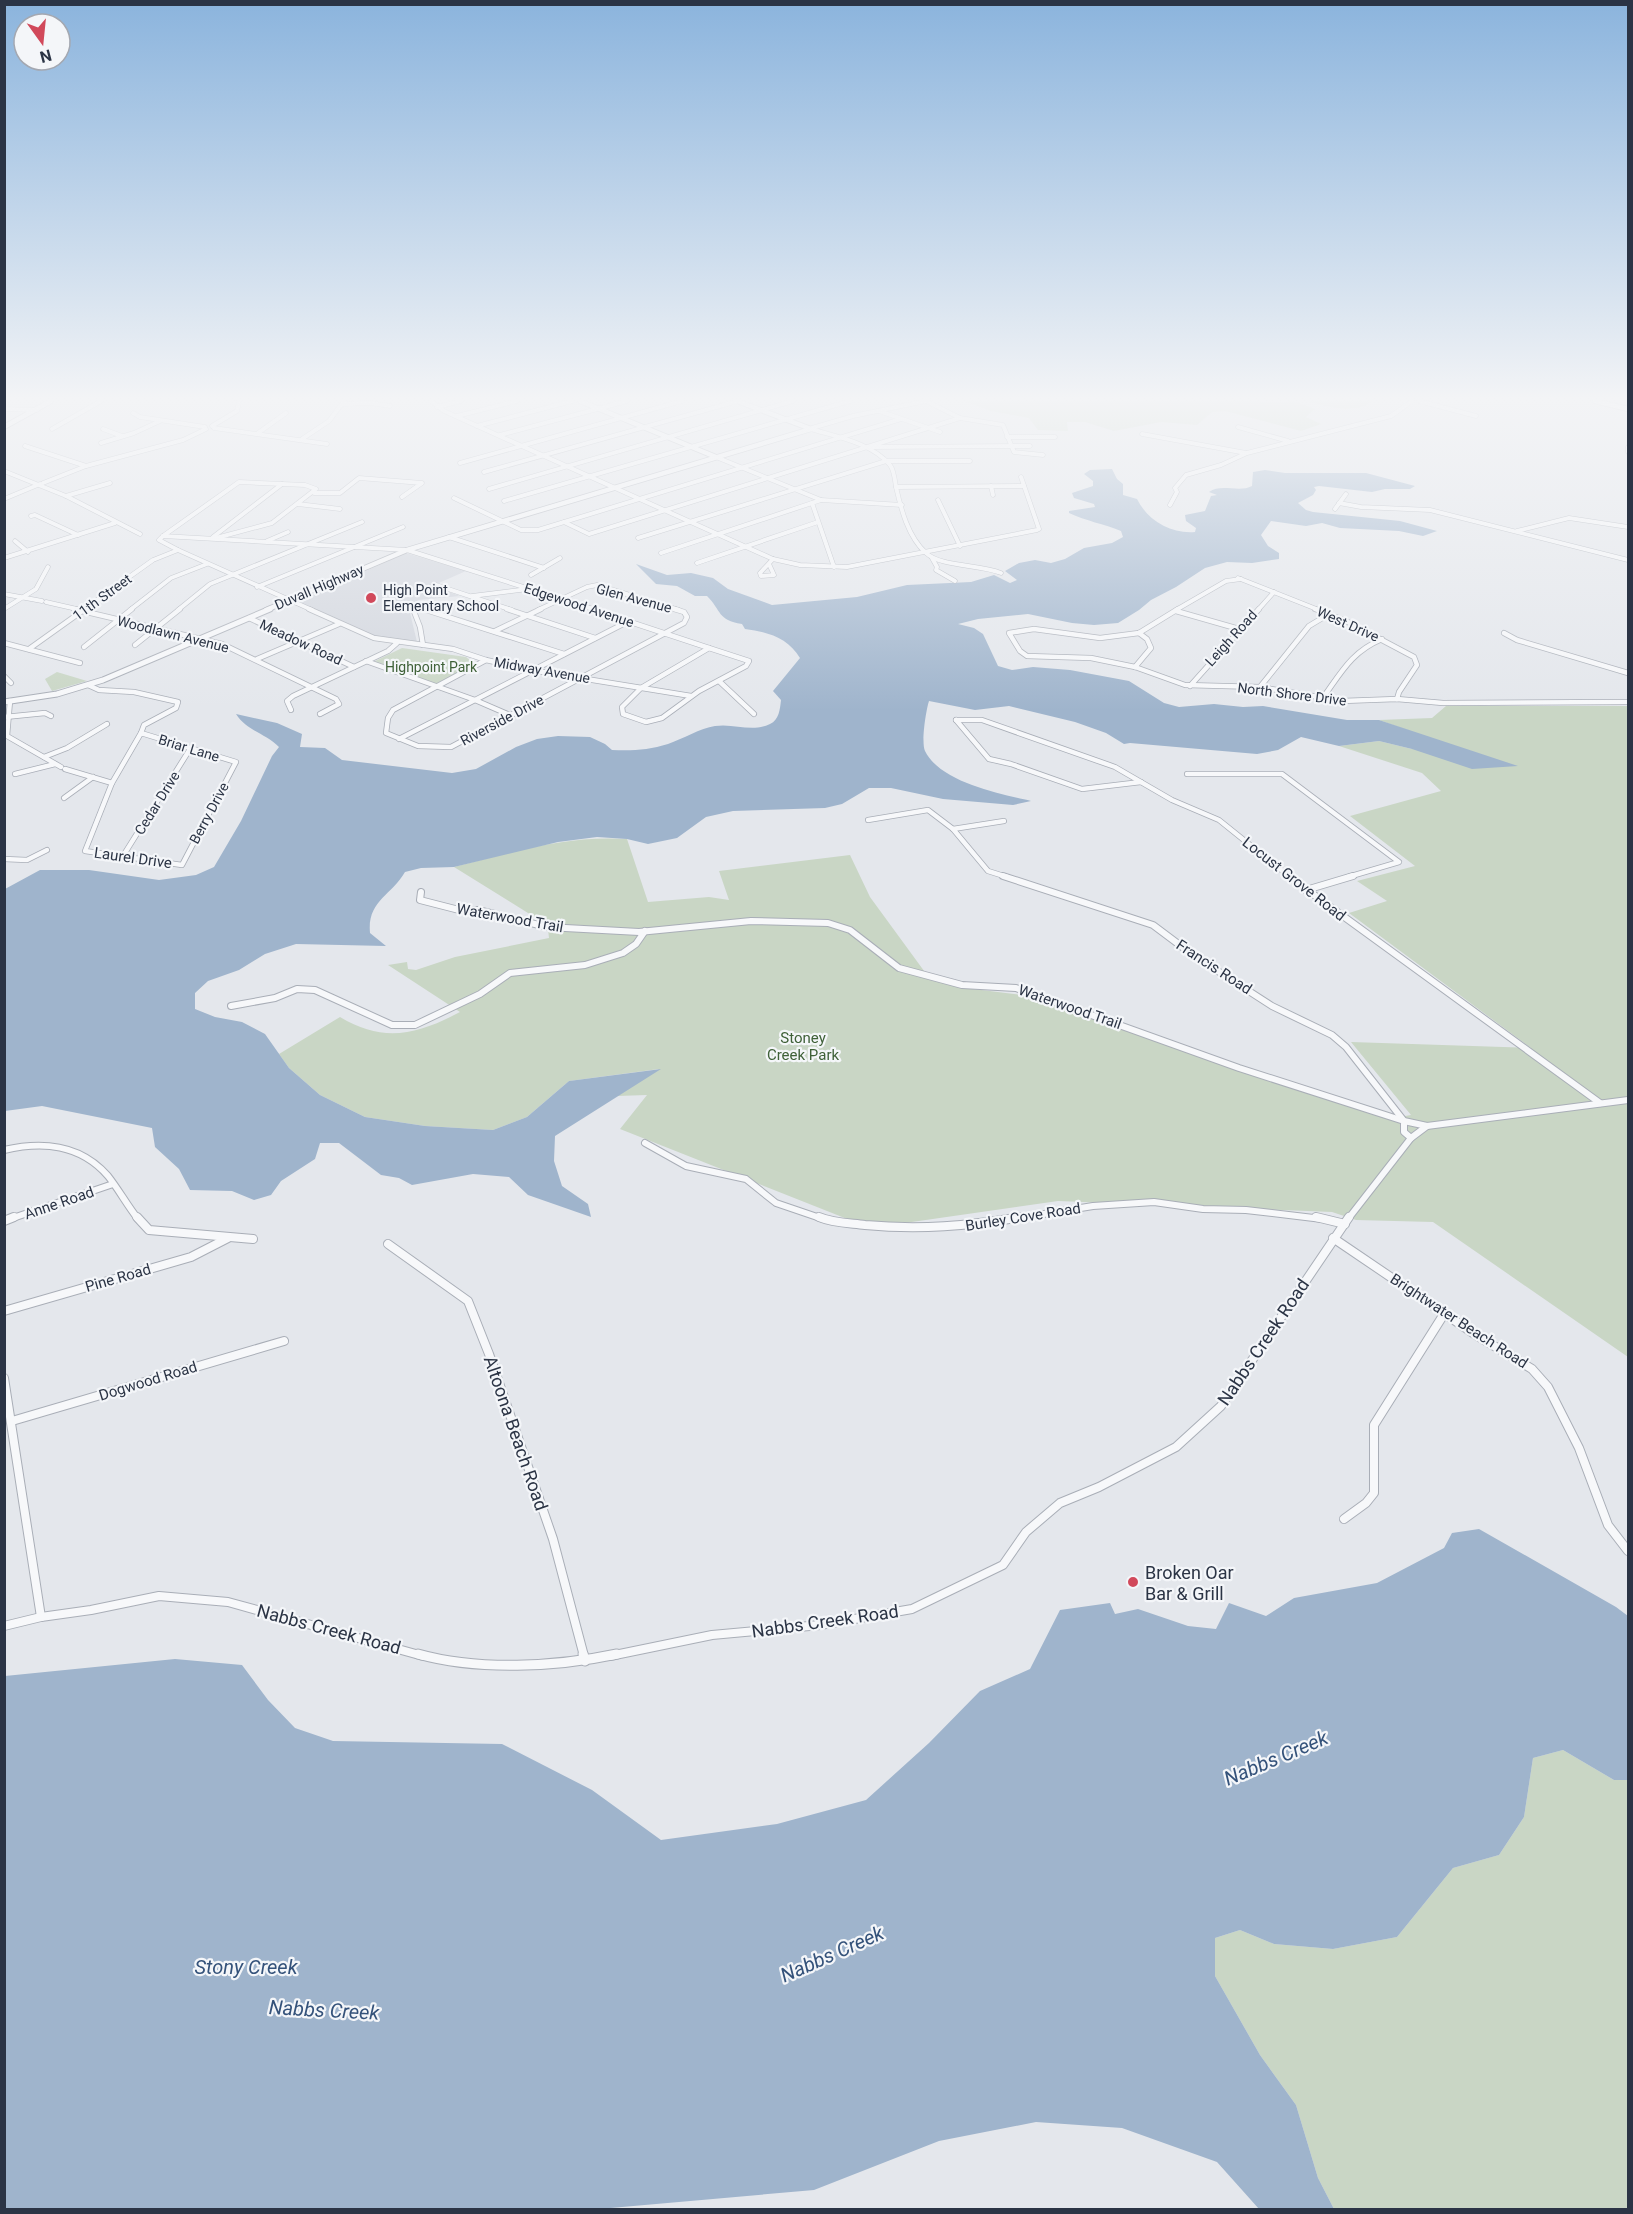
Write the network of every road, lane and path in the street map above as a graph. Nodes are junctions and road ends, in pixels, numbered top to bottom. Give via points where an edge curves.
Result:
1 (81, 504) edge
2 (208, 504) edge
3 (256, 504) edge
4 (298, 504) edge
5 (301, 504) edge
6 (467, 504) edge
7 (556, 504) edge
8 (624, 504) edge
9 (654, 504) edge
10 (685, 504) edge
11 (749, 504) edge
12 (808, 504) edge
13 (812, 504) edge
14 (891, 504) edge
15 (940, 504) edge
16 (1030, 504) edge
17 (1338, 504) edge
18 (1346, 504) edge
19 (902, 505) joint
20 (340, 508) dead end
21 (1335, 509) dead end
22 (667, 510) junction
23 (31, 516) dead end
24 (501, 521) junction
25 (362, 522) dead end
26 (564, 522) junction
27 (693, 522) junction
28 (818, 522) junction
29 (115, 524) junction
30 (1626, 526) edge
31 (403, 527) dead end
32 (288, 532) dead end
33 (1515, 532) junction
34 (1629, 532) edge
35 (140, 534) dead end
36 (720, 534) junction
37 (78, 535) junction
38 (163, 536) junction
39 (449, 537) junction
40 (638, 538) dead end
41 (210, 540) junction
42 (15, 541) dead end
43 (263, 542) junction
44 (308, 545) junction
45 (960, 546) junction
46 (354, 547) junction
47 (748, 547) junction
48 (178, 550) junction
49 (406, 550) junction
50 (28, 552) junction
51 (661, 553) dead end
52 (923, 553) junction
53 (4, 558) edge
54 (560, 558) dead end
55 (931, 558) junction
56 (773, 559) junction
57 (1629, 560) edge
58 (698, 563) dead end
59 (207, 564) junction
60 (769, 564) dead end
61 (48, 567) dead end
62 (834, 567) junction
63 (544, 568) junction
64 (1001, 573) dead end
65 (531, 575) dead end
66 (233, 576) junction
67 (1233, 577) dead end
68 (1241, 579) junction
69 (955, 581) dead end
70 (436, 585) dead end
71 (257, 587) junction
72 (531, 589) junction
73 (1274, 592) junction
74 (4, 594) edge
75 (469, 596) junction
76 (24, 598) junction
77 (561, 599) junction
78 (287, 600) junction
79 (4, 609) edge
80 (82, 611) junction
81 (1176, 611) junction
82 (1329, 614) junction
83 (527, 616) junction
84 (249, 618) junction
85 (117, 620) junction
86 (629, 621) junction
87 (339, 624) junction
88 (156, 628) junction
89 (1239, 629) junction
90 (495, 632) junction
91 (665, 633) junction
92 (1139, 633) junction
93 (1504, 633) dead end
94 (200, 638) junction
95 (595, 638) junction
96 (1382, 639) junction
97 (300, 640) junction
98 (4, 643) edge
99 (396, 643) junction
100 (135, 645) dead end
101 (423, 645) junction
102 (84, 647) dead end
103 (710, 647) junction
104 (29, 650) junction
105 (564, 654) junction
106 (257, 659) junction
107 (486, 660) junction
108 (366, 661) junction
109 (80, 663) dead end
110 (354, 667) junction
111 (1135, 667) junction
112 (533, 670) junction
113 (1629, 673) edge
114 (4, 676) edge
115 (583, 677) junction
116 (719, 681) junction
117 (11, 683) dead end
118 (88, 685) junction
119 (435, 686) junction
120 (1190, 686) junction
121 (315, 687) junction
122 (1260, 687) junction
123 (641, 688) junction
124 (691, 696) junction
125 (1322, 699) junction
126 (1397, 699) junction
127 (475, 700) junction
128 (7, 702) edge
129 (1629, 702) edge
130 (291, 710) dead end
131 (320, 714) dead end
132 (754, 714) dead end
133 (51, 716) dead end
134 (512, 716) junction
135 (6, 717) edge
136 (107, 724) dead end
137 (141, 733) junction
138 (398, 739) junction
139 (190, 749) junction
140 (44, 757) junction
141 (236, 762) joint
142 (55, 764) junction
143 (15, 774) dead end
144 (1186, 774) dead end
145 (93, 777) junction
146 (1142, 782) junction
147 (112, 783) junction
148 (64, 798) dead end
149 (868, 820) dead end
150 (1004, 821) dead end
151 (953, 829) junction
152 (47, 850) dead end
153 (123, 856) junction
154 (4, 859) edge
155 (182, 865) joint
156 (1306, 890) junction
157 (421, 892) dead end
158 (645, 931) junction
159 (231, 1006) dead end
160 (1629, 1100) edge
161 (1600, 1104) junction
162 (1404, 1121) junction
163 (1427, 1126) junction
164 (1411, 1138) junction
165 (645, 1143) dead end
166 (4, 1150) edge
167 (113, 1184) junction
168 (4, 1221) edge
169 (1346, 1224) junction
170 (229, 1238) junction
171 (1333, 1238) junction
172 (254, 1239) dead end
173 (388, 1244) dead end
174 (4, 1311) edge
175 (1444, 1314) junction
176 (284, 1341) dead end
177 (4, 1378) edge
178 (12, 1421) junction
179 (1344, 1519) dead end
180 (1629, 1551) edge
181 (41, 1617) junction
182 (4, 1626) edge
183 (585, 1660) junction

1 - 29 street
2 - 38 street
3 - 41 street
4 - 41 street via 272,523
5 - 20 street
6 - 24 street
7 - 24 street, Duvall Highway
8 - 26 street
9 - 22 street
10 - 22 street
11 - 27 street
12 - 36 street
13 - 28 street
14 - 19 street
15 - 45 street
16 - 45 street via 1039,530
17 - 21 street
18 - 33 street via 1430,510
19 - 52 street
22 - 26 street via 589,534
22 - 27 street
23 - 37 street
24 - 26 street via 526,530
24 - 39 street, Duvall Highway
25 - 44 street
27 - 36 street
27 - 40 street
28 - 47 street
28 - 62 street
29 - 35 street
29 - 37 street
30 - 33 street via 1569,518
30 - 34 street
31 - 46 street
32 - 43 street
33 - 57 street
36 - 47 street
36 - 51 street
37 - 50 street
38 - 41 street, Edgewood Avenue
38 - 48 street, Midway Avenue via 159,540
39 - 49 street, Duvall Highway
39 - 63 street
41 - 43 street, Edgewood Avenue
42 - 50 street
43 - 44 street, Edgewood Avenue
44 - 46 street, Edgewood Avenue
44 - 66 street
45 - 52 street
46 - 49 street, Edgewood Avenue
46 - 71 street
47 - 56 street
47 - 58 street
48 - 59 street, Midway Avenue
48 - 80 street, 11th Street via 153,560
49 - 72 street, Edgewood Avenue
49 - 78 street, Duvall Highway
50 - 53 street
52 - 55 street
52 - 62 street
54 - 63 street
55 - 64 street via 981,564
55 - 69 street via 936,570
56 - 60 street
56 - 62 street
59 - 66 street, Midway Avenue
59 - 85 street via 171,578
61 - 76 street via 37,591
63 - 65 street
66 - 71 street, Midway Avenue
66 - 88 street via 210,584
67 - 68 street, West Drive
68 - 73 street, West Drive
68 - 81 street via 1216,586
70 - 75 street
71 - 78 street, Midway Avenue
72 - 75 street
72 - 77 street, Edgewood Avenue
73 - 82 street, West Drive
73 - 89 street, Leigh Road
74 - 76 street, Woodlawn Avenue
75 - 83 street
76 - 79 street
76 - 80 street, Woodlawn Avenue
77 - 83 street
77 - 86 street, Edgewood Avenue
77 - 91 street, Glen Avenue via 597,585 684,612 684,623
78 - 84 street, Duvall Highway
78 - 87 street, Midway Avenue
80 - 85 street, Woodlawn Avenue
80 - 104 street, 11th Street
81 - 89 street
81 - 92 street
82 - 96 street, West Drive
82 - 122 street via 1310,626
83 - 90 street
83 - 95 street
84 - 94 street, Duvall Highway
84 - 97 street, Meadow Road
85 - 88 street, Woodlawn Avenue
85 - 102 street
86 - 91 street, Edgewood Avenue
86 - 95 street
87 - 97 street
87 - 99 street, Midway Avenue
88 - 94 street, Woodlawn Avenue
88 - 100 street
89 - 120 street, Leigh Road
90 - 101 street via 411,605
90 - 105 street
91 - 103 street, Edgewood Avenue
91 - 115 street, Riverside Drive
92 - 111 street via 1151,648
92 - 111 street, North Shore Drive via 1095,638 1034,629 1010,632 1025,655 1091,658
93 - 113 street
94 - 106 street, Woodlawn Avenue
94 - 118 street, Duvall Highway
95 - 105 street
96 - 125 street via 1356,653
96 - 126 street, West Drive via 1417,660
97 - 106 street
97 - 110 street, Meadow Road
98 - 104 street
99 - 101 street, Midway Avenue
99 - 108 street
101 - 107 street, Midway Avenue via 453,649
103 - 116 street, Edgewood Avenue via 749,663
103 - 123 street
104 - 109 street
105 - 112 street
106 - 121 street, Woodlawn Avenue
107 - 112 street, Midway Avenue
107 - 119 street
108 - 110 street
108 - 119 street
110 - 121 street
111 - 120 street, North Shore Drive
112 - 115 street, Midway Avenue
112 - 127 street
114 - 117 street
115 - 123 street, Midway Avenue
115 - 134 street, Riverside Drive
116 - 124 street
116 - 132 street
118 - 128 street, Duvall Highway
118 - 137 street via 178,702 176,708 144,725
119 - 127 street
119 - 138 street via 393,710 386,733
120 - 122 street, North Shore Drive
121 - 130 street via 286,701
121 - 131 street, Woodlawn Avenue via 339,704
122 - 125 street, North Shore Drive
123 - 124 street, Midway Avenue
123 - 124 street via 622,708 623,714 637,721 669,716
125 - 126 street, North Shore Drive
126 - 129 street, North Shore Drive via 1443,703
127 - 134 street
127 - 138 street
128 - 135 street
133 - 135 street via 45,713
134 - 138 street, Riverside Drive via 451,747 434,750
135 - 140 street via 7,736
136 - 140 street
137 - 139 street, Briar Lane
137 - 147 street
139 - 141 street, Briar Lane
139 - 153 street, Cedar Drive
140 - 142 street
141 - 155 street, Berry Drive
142 - 143 street
142 - 145 street
144 - 156 street via 1282,774 1399,862
145 - 147 street
145 - 148 street
146 - 146 street, Locust Grove Road via 1115,767 982,720 956,720 989,759 1082,789
146 - 156 street, Locust Grove Road via 1219,820
147 - 153 street, Laurel Drive via 85,851
149 - 151 street, Francis Road via 928,810
150 - 151 street
151 - 162 street, Francis Road via 988,871 1153,926 1272,1006 1332,1035 1346,1047
152 - 154 street via 26,862
153 - 155 street, Laurel Drive
156 - 161 street, Locust Grove Road
157 - 158 street, Waterwood Trail via 420,900 547,927
158 - 159 street via 638,943 618,957 510,973 480,994 415,1025 392,1025 315,990 297,989 275,998
158 - 162 street, Waterwood Trail via 750,921 840,925 899,968 962,985 1016,988 1239,1068
160 - 161 street, Nabbs Creek Road
161 - 163 street, Nabbs Creek Road
162 - 163 street
162 - 164 street via 1404,1132
163 - 164 street, Nabbs Creek Road
164 - 169 street, Nabbs Creek Road
165 - 169 street, Burley Cove Road via 686,1166 746,1179 776,1203 829,1221 888,1227 964,1227 1093,1206 1154,1202 1309,1216
166 - 167 street via 43,1144 73,1149 89,1157
167 - 168 street, Anne Road
167 - 170 street via 136,1219 149,1230
169 - 171 street, Nabbs Creek Road
170 - 172 street
170 - 174 street, Pine Road via 191,1257
171 - 175 street, Brightwater Beach Road
171 - 183 street, Nabbs Creek Road via 1221,1406 1176,1447 1060,1503 1026,1532 1004,1564 912,1609 820,1625 712,1635
173 - 183 street, Altoona Beach Road via 468,1301 553,1539
175 - 179 street via 1374,1425 1374,1492
175 - 180 street, Brightwater Beach Road via 1532,1369 1548,1387 1579,1448 1608,1526
176 - 178 street, Dogwood Road
177 - 178 street
178 - 181 street
181 - 182 street, Nabbs Creek Road
181 - 183 street, Nabbs Creek Road via 159,1596 228,1602 438,1660 515,1665

